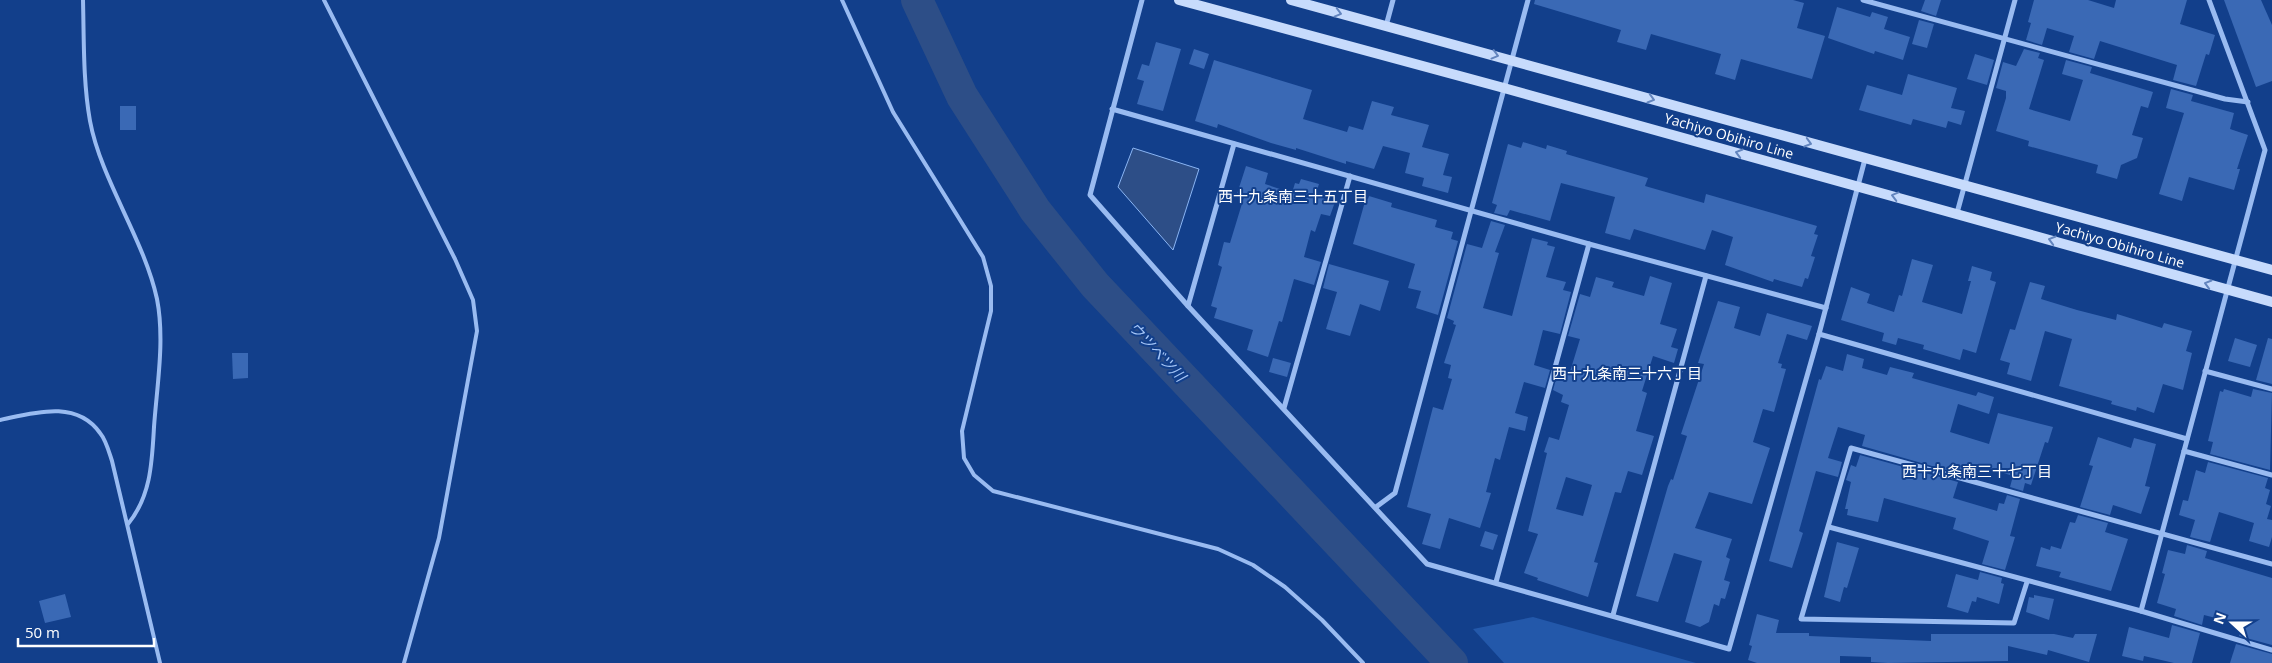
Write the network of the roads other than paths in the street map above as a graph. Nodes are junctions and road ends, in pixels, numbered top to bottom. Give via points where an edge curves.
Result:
1 (83, 0) edge
2 (324, 0) edge
3 (842, 0) edge
4 (1142, 0) edge
5 (1179, 0) edge
6 (1291, 0) edge
7 (1393, 0) edge
8 (1528, 0) edge
9 (1864, 0) edge
10 (2015, 0) edge
11 (2209, 0) edge
12 (1386, 26) junction
13 (2004, 39) junction
14 (1512, 60) junction
15 (1504, 88) junction
16 (2248, 102) junction
17 (1112, 109) junction
18 (1234, 144) junction
19 (1865, 158) junction
20 (1350, 176) junction
21 (1858, 186) junction
22 (1965, 187) junction
23 (1470, 211) junction
24 (1958, 213) junction
25 (1589, 244) junction
26 (2234, 260) junction
27 (2272, 270) edge
28 (1706, 276) junction
29 (2226, 290) junction
30 (2272, 302) edge
31 (1188, 306) junction
32 (1826, 308) junction
33 (1819, 334) junction
34 (2205, 371) junction
35 (2272, 389) edge
36 (1284, 408) junction
37 (0, 420) edge
38 (2187, 439) junction
39 (2184, 451) junction
40 (2272, 475) edge
41 (1376, 507) junction
42 (128, 524) junction
43 (1829, 527) junction
44 (2162, 535) junction
45 (2272, 564) edge
46 (1496, 582) junction
47 (2026, 582) junction
48 (2141, 611) junction
49 (1613, 615) junction
50 (2272, 650) edge
51 (160, 663) edge
52 (404, 663) edge
53 (1363, 663) edge

1 - 42 lane via 90,122 136,238 156,297 161,328 151,474 139,510
2 - 52 lane via 473,300 477,331 439,538
3 - 53 lane via 893,112 983,257 991,286 991,311 962,431 964,458 974,475 993,491 1218,549 1253,565 1285,587
4 - 17 street
5 - 15 main road, Yachiyo Obihiro Line
6 -> 12 main road, Yachiyo Obihiro Line
7 - 12 street
8 - 14 street
9 - 13 street
10 - 13 street
11 - 16 street
12 -> 14 main road, Yachiyo Obihiro Line
13 - 16 street via 2225,99
13 - 22 street
14 - 15 street
14 -> 19 main road, Yachiyo Obihiro Line
21 -> 15 main road, Yachiyo Obihiro Line
15 - 23 street
16 - 26 street via 2264,150
17 - 18 street
17 - 31 street via 1090,195
18 - 20 street
18 - 31 street
19 - 21 street
19 - 22 main road, Yachiyo Obihiro Line
20 - 23 street
20 - 36 street
24 -> 21 main road, Yachiyo Obihiro Line
21 - 32 street
22 - 24 street
22 - 26 main road, Yachiyo Obihiro Line
23 - 25 street
23 - 41 street via 1394,492
29 -> 24 main road, Yachiyo Obihiro Line
25 - 28 street
25 - 46 street
26 - 27 main road, Yachiyo Obihiro Line
26 - 29 street
28 - 32 street
28 - 49 street
29 - 30 main road, Yachiyo Obihiro Line
29 - 34 street
31 - 36 street
32 - 33 street
33 - 38 street
33 - 49 street via 1729,649
34 - 35 street
34 - 38 street
36 - 41 street
37 - 42 lane via 49,409 75,414 89,421 101,433 112,461
38 - 39 street
39 - 40 street
39 - 44 street
41 - 46 street via 1428,564
42 - 51 lane
43 - 44 street via 1851,448
43 - 47 street
43 - 47 street via 1801,619 2014,623
44 - 45 street
44 - 48 street
46 - 49 street
47 - 48 street
48 - 50 street

